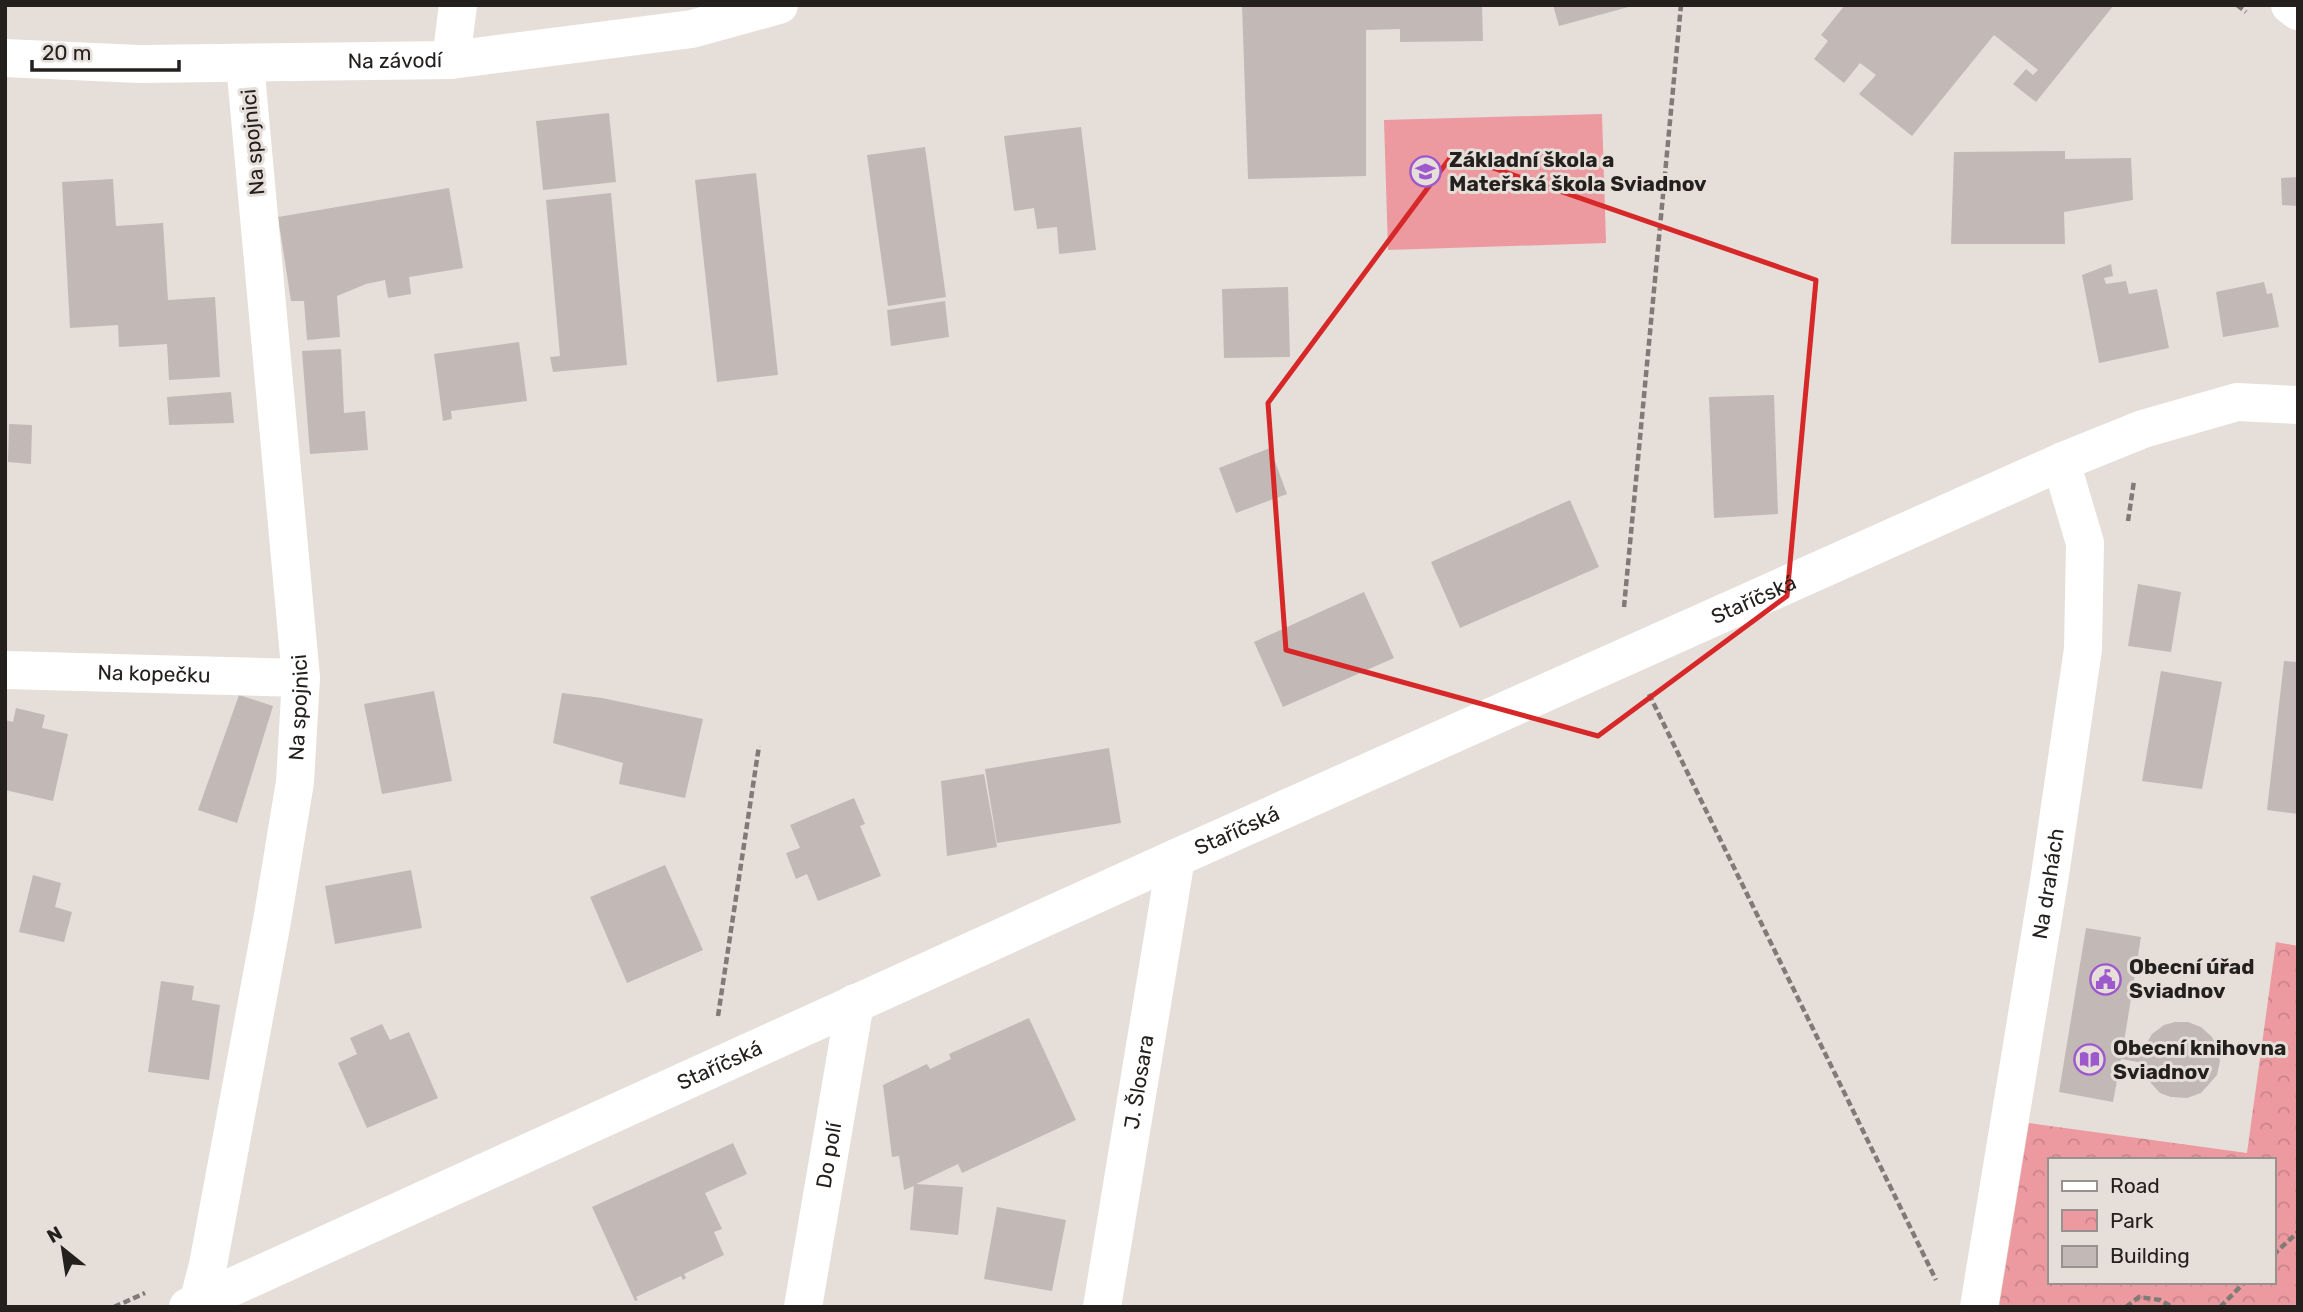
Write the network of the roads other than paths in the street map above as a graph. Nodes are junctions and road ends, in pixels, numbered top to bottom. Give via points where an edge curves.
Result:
1 (458, 5) edge
2 (779, 5) edge
3 (2290, 5) edge
4 (2298, 11) edge
5 (5, 58) edge
6 (451, 60) junction
7 (245, 63) junction
8 (2298, 405) edge
9 (2061, 462) junction
10 (5, 670) edge
11 (301, 678) junction
12 (1176, 858) junction
13 (855, 1003) junction
14 (194, 1305) edge
15 (803, 1307) edge
16 (1102, 1307) edge
17 (1979, 1307) edge

1 - 6 street
2 - 6 street, Na závodí via 692,29
3 - 4 street
5 - 7 street, Na závodí
6 - 7 street, Na závodí
7 - 11 street, Na spojnici
8 - 9 street, Staříčská via 2237,402 2143,429
9 - 12 street, Staříčská
9 - 17 street, Na drahách via 2085,543 2083,649
10 - 11 street, Na kopečku
11 - 14 street, Na spojnici via 295,782 280,871 208,1265
12 - 13 street, Staříčská
12 - 16 street, J. Šlosara
13 - 14 street, Staříčská
13 - 15 street, Do polí

